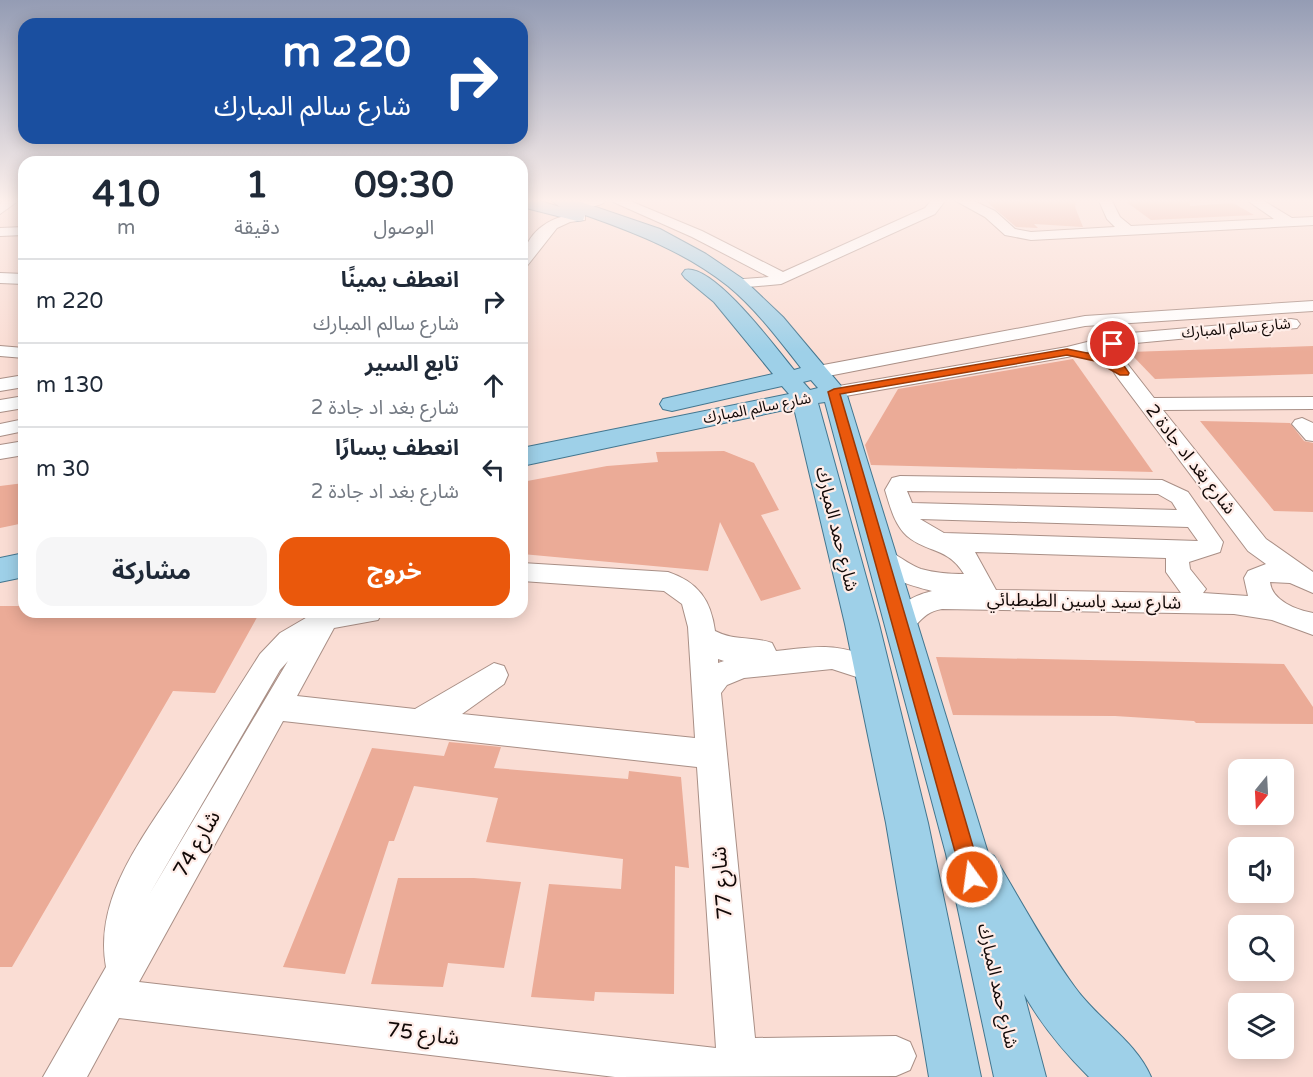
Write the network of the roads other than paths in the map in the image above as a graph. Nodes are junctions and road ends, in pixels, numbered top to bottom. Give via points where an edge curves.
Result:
1 (655, 251) edge
2 (687, 251) edge
3 (731, 251) edge
4 (841, 251) edge
5 (782, 277) junction
6 (0, 278) edge
7 (18, 279) edge
8 (736, 284) junction
9 (1313, 306) edge
10 (1313, 322) edge
11 (988, 339) junction
12 (1119, 339) junction
13 (0, 351) edge
14 (18, 352) edge
15 (1067, 352) junction
16 (976, 368) junction
17 (1124, 373) junction
18 (18, 382) edge
19 (0, 385) edge
20 (811, 385) junction
21 (18, 403) edge
22 (1313, 403) edge
23 (1149, 404) junction
24 (0, 406) edge
25 (671, 414) junction
26 (18, 426) edge
27 (0, 430) edge
28 (528, 435) edge
29 (18, 449) edge
30 (0, 452) edge
31 (528, 455) edge
32 (1172, 490) junction
33 (1215, 491) junction
34 (903, 511) junction
35 (1196, 519) junction
36 (943, 542) junction
37 (1257, 545) junction
38 (1194, 550) junction
39 (879, 556) junction
40 (528, 572) edge
41 (1305, 579) edge
42 (1257, 582) junction
43 (1193, 589) junction
44 (984, 592) junction
45 (1293, 617) edge
46 (325, 618) edge
47 (327, 618) edge
48 (862, 624) junction
49 (900, 626) junction
50 (702, 637) junction
51 (1313, 639) edge
52 (872, 670) junction
53 (494, 675) dead end
54 (707, 689) junction
55 (275, 707) junction
56 (416, 723) junction
57 (712, 754) junction
58 (967, 854) junction
59 (117, 984) junction
60 (896, 1056) dead end
61 (737, 1069) edge
62 (64, 1077) edge
63 (955, 1077) edge
64 (1020, 1077) edge
65 (1125, 1077) edge

1 - 20 main road, شارع حمد المبارك via 700,280
2 - 8 main road, شارع حمد المبارك
3 - 5 street
4 - 5 street
5 - 8 street via 768,283
6 - 7 street
8 - 20 main road, شارع حمد المبارك via 775,322
9 - 11 street, شارع سالم المبارك via 1085,321
10 - 12 street, شارع سالم المبارك
11 - 16 street via 961,353
11 - 20 street, شارع سالم المبارك
12 - 15 street, شارع سالم المبارك
12 - 17 street, شارع بغد اد جادة 2 via 1112,350 1113,357
13 - 14 street
15 - 16 street, شارع سالم المبارك
15 - 17 street, شارع بغد اد جادة 2 via 1098,358
16 - 20 street, شارع سالم المبارك
17 - 23 street, شارع بغد اد جادة 2
18 - 19 street
20 - 25 main road, شارع سالم المبارك
20 - 39 main road, شارع حمد المبارك
20 - 48 main road, شارع حمد المبارك
21 - 24 street
22 - 23 street
23 - 33 street, شارع بغد اد جادة 2
25 - 28 main road, شارع سالم المبارك
25 - 31 main road, شارع سالم المبارك
26 - 27 street
29 - 30 street
32 - 33 street
32 - 34 street via 903,481 896,487
32 - 35 street
33 - 37 street, شارع بغد اد جادة 2
34 - 35 street
34 - 36 street via 919,532
35 - 38 street via 1211,542 1208,549
36 - 38 street
36 - 44 street via 966,557
37 - 41 street, شارع بغد اد جادة 2
37 - 42 street via 1262,562
38 - 43 street via 1178,556 1176,563
39 - 44 street, شارع سيد ياسين الطبطبائي via 924,581
39 - 49 main road, شارع حمد المبارك
40 - 50 street, شارع 77 via 668,582 694,597
41 - 42 street, شارع سيد ياسين الطبطبائي via 1277,571
42 - 43 street, شارع سيد ياسين الطبطبائي via 1239,590
42 - 45 street via 1264,599
43 - 44 street, شارع سيد ياسين الطبطبائي
44 - 45 street, شارع سيد ياسين الطبطبائي via 1234,603
44 - 49 street, شارع سيد ياسين الطبطبائي via 926,602 907,614
45 - 51 street
46 - 59 street via 297,635 270,662 136,882 123,918
47 - 55 street, شارع 74
48 - 50 street via 842,641 822,646 735,652
48 - 52 main road, شارع حمد المبارك
49 - 58 main road, شارع حمد المبارك
50 - 54 street, شارع 77
52 - 54 street via 832,657 742,666 717,676
52 - 63 main road, شارع حمد المبارك via 907,823
53 - 56 street via 450,706
54 - 57 street, شارع 77
55 - 56 street
55 - 59 street, شارع 74
56 - 57 street
57 - 61 street, شارع 77
58 - 64 main road, شارع حمد المبارك
58 - 65 main road via 1004,910 1056,1003
59 - 61 street, شارع 75
59 - 62 street, شارع 74
60 - 61 street, شارع 75

